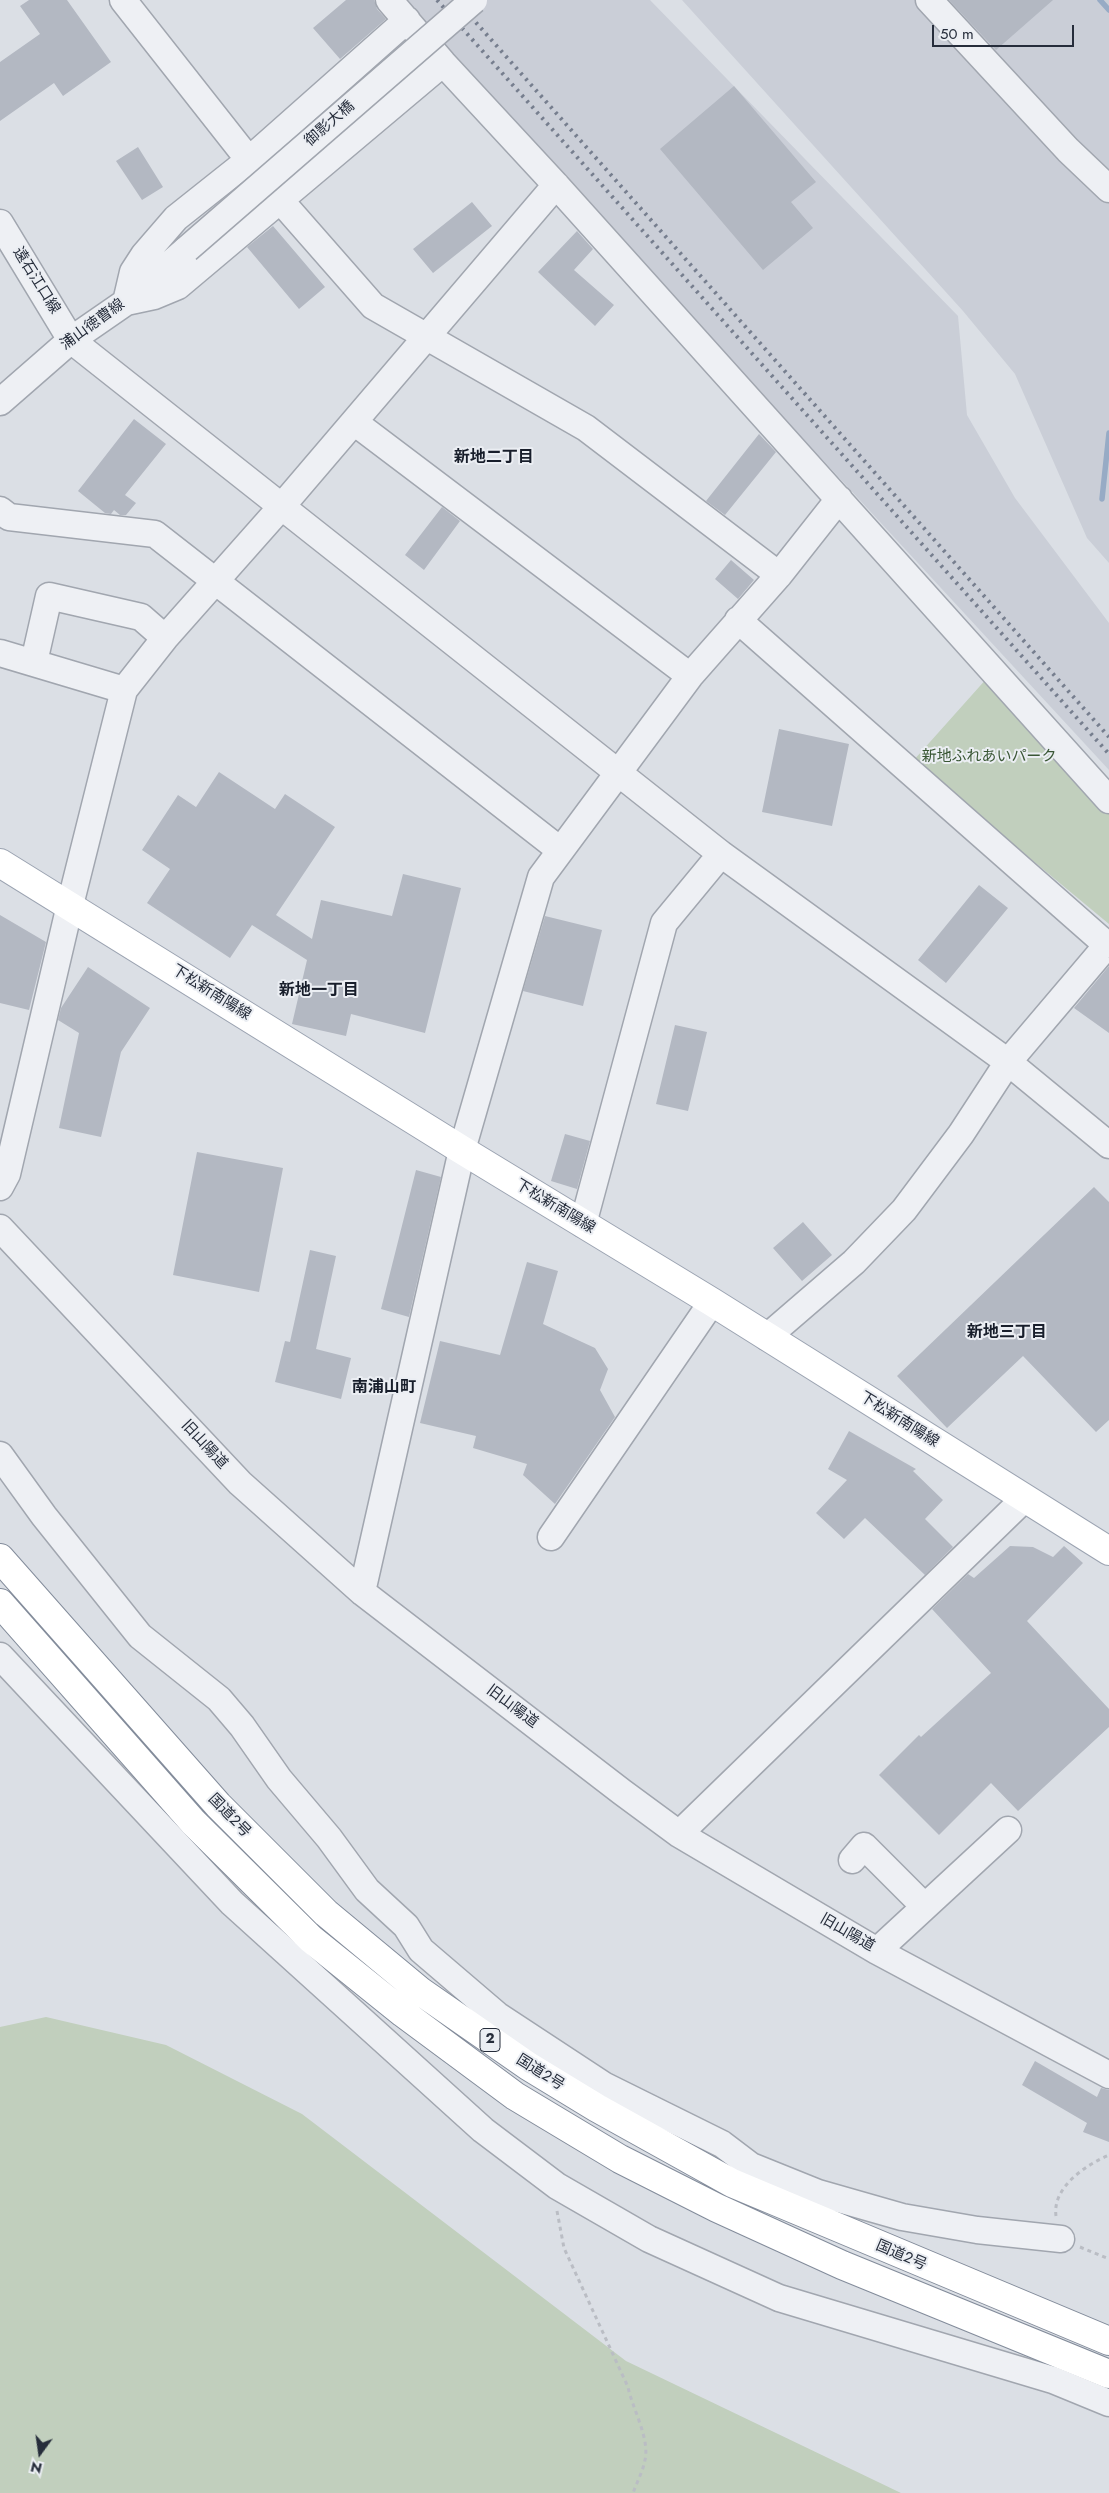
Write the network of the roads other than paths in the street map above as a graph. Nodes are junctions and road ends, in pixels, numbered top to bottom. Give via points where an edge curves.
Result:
1 (123, 0) edge
2 (389, 0) edge
3 (474, 0) edge
4 (929, 0) edge
5 (407, 20) junction
6 (443, 63) junction
7 (249, 160) junction
8 (556, 185) junction
9 (1109, 190) edge
10 (280, 200) junction
11 (0, 223) edge
12 (186, 249) joint
13 (126, 302) junction
14 (426, 338) junction
15 (72, 340) junction
16 (0, 402) edge
17 (354, 422) junction
18 (839, 499) junction
19 (282, 506) junction
20 (0, 510) edge
21 (779, 575) junction
22 (215, 583) junction
23 (738, 620) junction
24 (165, 638) junction
25 (0, 653) edge
26 (34, 662) junction
27 (690, 676) junction
28 (124, 690) junction
29 (618, 772) junction
30 (1109, 800) edge
31 (560, 850) junction
32 (721, 854) junction
33 (0, 864) edge
34 (70, 905) junction
35 (1108, 944) edge
36 (1008, 1062) junction
37 (1109, 1145) edge
38 (462, 1150) junction
39 (0, 1187) edge
40 (583, 1224) junction
41 (0, 1228) edge
42 (712, 1302) junction
43 (766, 1337) junction
44 (0, 1455) edge
45 (1024, 1499) junction
46 (551, 1538) dead end
47 (1109, 1551) edge
48 (0, 1558) edge
49 (362, 1592) junction
50 (0, 1603) edge
51 (83, 1653) junction
52 (0, 1656) edge
53 (61, 1674) junction
54 (37, 1695) junction
55 (1008, 1830) dead end
56 (679, 1834) junction
57 (852, 1860) dead end
58 (924, 1906) junction
59 (877, 1951) junction
60 (1109, 2075) edge
61 (601, 2097) junction
62 (1061, 2239) road end
63 (1109, 2342) edge
64 (1058, 2368) junction
65 (1109, 2374) edge
66 (1109, 2403) edge

1 - 7 street
2 - 5 street
3 - 12 street, 御影大橋, bridge
4 - 9 street
5 - 6 street
5 - 7 street
6 - 8 street
6 - 10 street
7 - 13 street via 176,218 133,272
8 - 14 street
8 - 18 street
10 - 13 street via 178,286
10 - 14 street via 373,306
11 - 15 street, 遠石江口線
12 - 13 street, 浦山徳曹線
13 - 15 street, 浦山徳曹線
14 - 17 street
14 - 21 street via 586,428
15 - 16 street, 浦山徳曹線
15 - 19 street
17 - 19 street
17 - 27 street
18 - 21 street
18 - 30 street
19 - 22 street
19 - 29 street
20 - 22 street via 9,518 155,534
21 - 23 street
22 - 24 street
22 - 31 street
23 - 27 street
23 - 35 street
24 - 26 street via 142,617 49,596
24 - 28 street
25 - 26 street
26 - 28 street
27 - 29 street
28 - 34 street
29 - 31 street
29 - 32 street
31 - 38 street via 541,877
32 - 36 street
32 - 40 street via 664,923
33 - 34 main road, 下松新南陽線
34 - 38 main road, 下松新南陽線
34 - 39 street via 7,1174
35 - 36 street
36 - 37 street
36 - 43 street via 961,1134 904,1210 854,1262
38 - 40 main road, 下松新南陽線
38 - 49 street
40 - 42 main road, 下松新南陽線
41 - 49 street, 旧山陽道 via 240,1483
42 - 43 main road, 下松新南陽線
42 - 46 street
43 - 45 main road, 下松新南陽線
44 - 61 street via 44,1516 140,1636 219,1699 367,1890 406,1926 421,1950
45 - 47 main road, 下松新南陽線
45 - 56 street
48 - 51 main road, 国道2号 / 2
49 - 56 street, 旧山陽道
50 - 53 main road, 国道2号 / 2
51 - 53 street
51 - 61 main road, 国道2号 / 2 via 218,1805 326,1913 420,1991 528,2066
52 - 54 street
53 - 54 street
53 - 64 main road, 国道2号 / 2 via 193,1822 311,1939 403,2014 515,2096 620,2159 717,2208
54 - 64 street via 232,1903 483,2130 557,2186 649,2238 778,2298
55 - 58 street
56 - 59 street, 旧山陽道
57 - 58 street via 864,1846
58 - 59 street
59 - 60 street, 旧山陽道
61 - 62 street via 722,2144 751,2166 818,2193 902,2217 977,2230
61 - 63 main road, 国道2号 / 2 via 732,2183
64 - 65 main road, 国道2号 / 2
64 - 66 street

